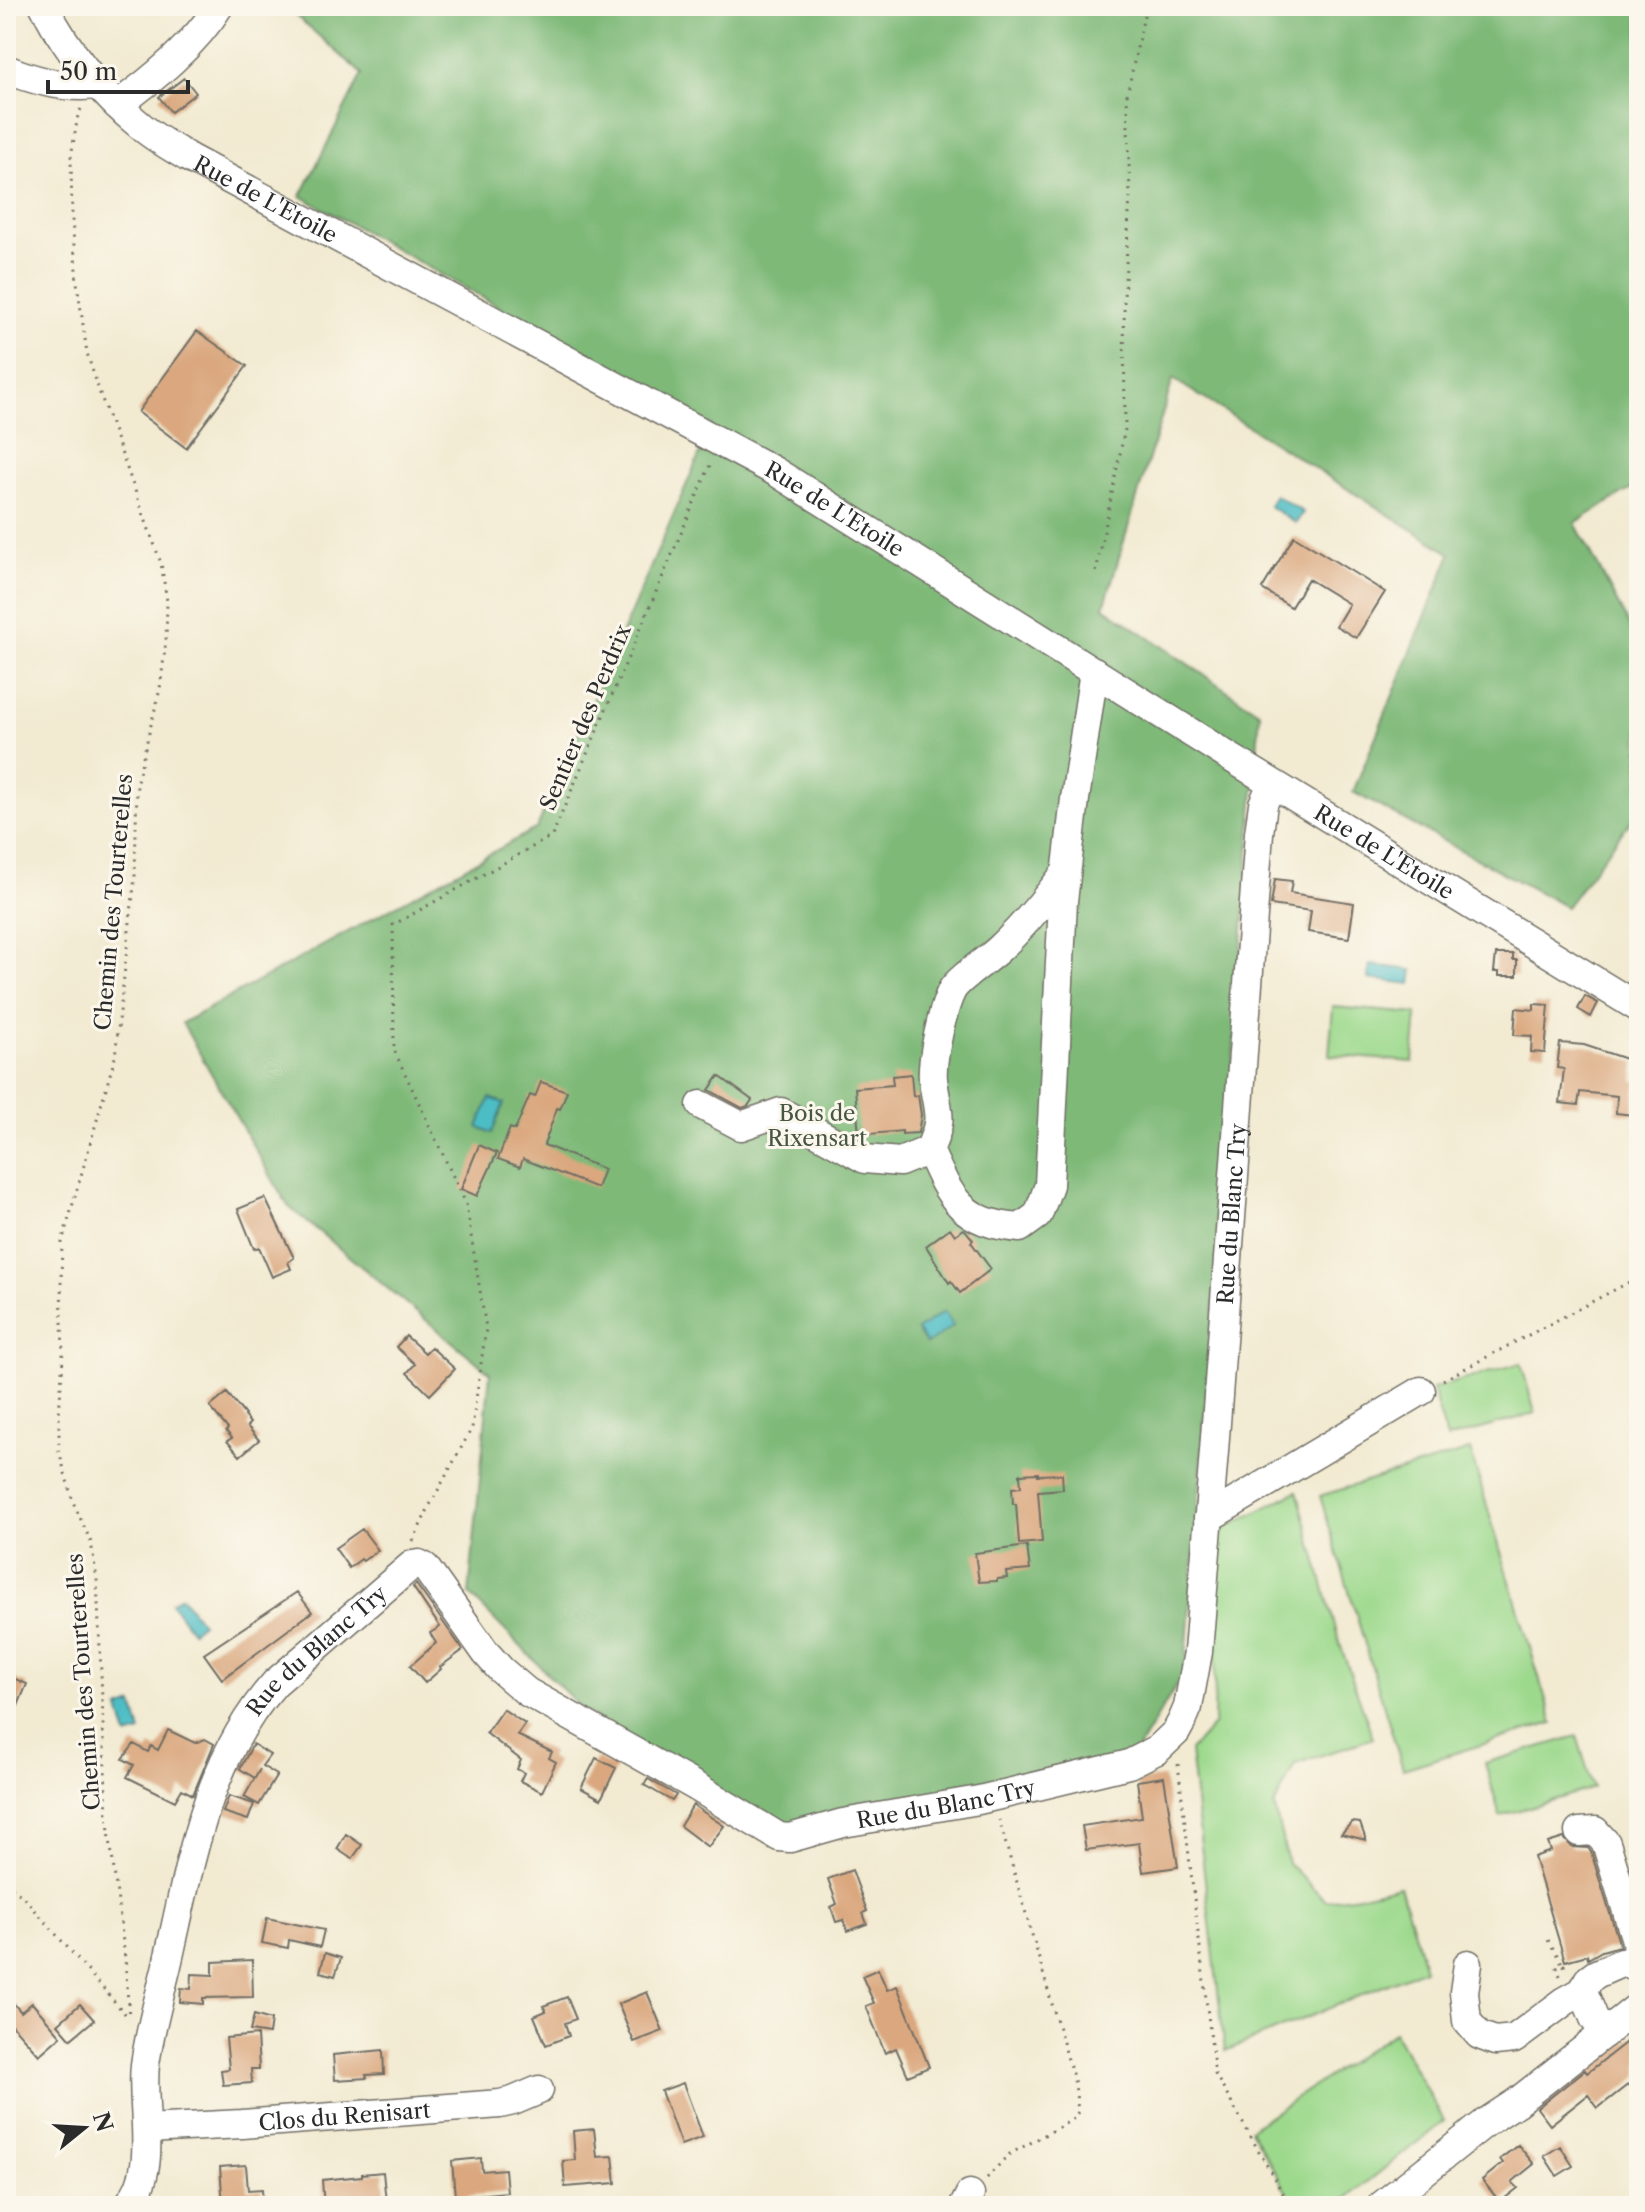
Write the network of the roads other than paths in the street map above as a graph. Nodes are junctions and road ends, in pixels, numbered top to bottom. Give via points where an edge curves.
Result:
1 (44, 6) edge
2 (219, 6) edge
3 (6, 69) edge
4 (97, 85) junction
5 (117, 105) junction
6 (1094, 671) junction
7 (1272, 784) junction
8 (1066, 872) junction
9 (1639, 1008) edge
10 (701, 1105) dead end
11 (929, 1150) junction
12 (1421, 1391) road end
13 (1208, 1518) junction
14 (1579, 1832) dead end
15 (1468, 1964) dead end
16 (1638, 1967) edge
17 (1583, 1991) junction
18 (1639, 2006) edge
19 (1604, 2034) junction
20 (539, 2090) dead end
21 (147, 2129) junction
22 (127, 2206) edge
23 (1381, 2206) edge

1 - 4 street, Rue de L'Etoile
2 - 5 street via 192,43
3 - 4 street via 52,84
4 - 5 street, Rue de L'Etoile
5 - 6 street, Rue de L'Etoile via 189,158 786,478
6 - 7 street, Rue de L'Etoile
6 - 8 street
7 - 9 street, Rue de L'Etoile
7 - 13 street, Rue du Blanc Try via 1259,833
8 - 11 street via 1033,915 953,988 938,1038 933,1077 940,1108
8 - 11 street via 1049,1185 1038,1215 1020,1228 995,1226 963,1209 946,1189
10 - 11 street via 741,1126 781,1112 865,1159 900,1162
12 - 13 street
13 - 21 street, Rue du Blanc Try via 1188,1707 1176,1732 1157,1750 1129,1764 993,1797 843,1823 790,1838 779,1837 527,1692 486,1653 425,1567 412,1565 275,1683 226,1756 195,1841 142,2034
14 - 16 street via 1595,1831 1606,1843 1637,1944
15 - 17 street via 1467,2021 1479,2035 1495,2041 1514,2039
16 - 17 street via 1621,1963 1596,1974
17 - 19 street
18 - 19 street
19 - 23 street
20 - 21 street, Clos du Renisart via 500,2104
21 - 22 street, Rue du Blanc Try via 144,2172

